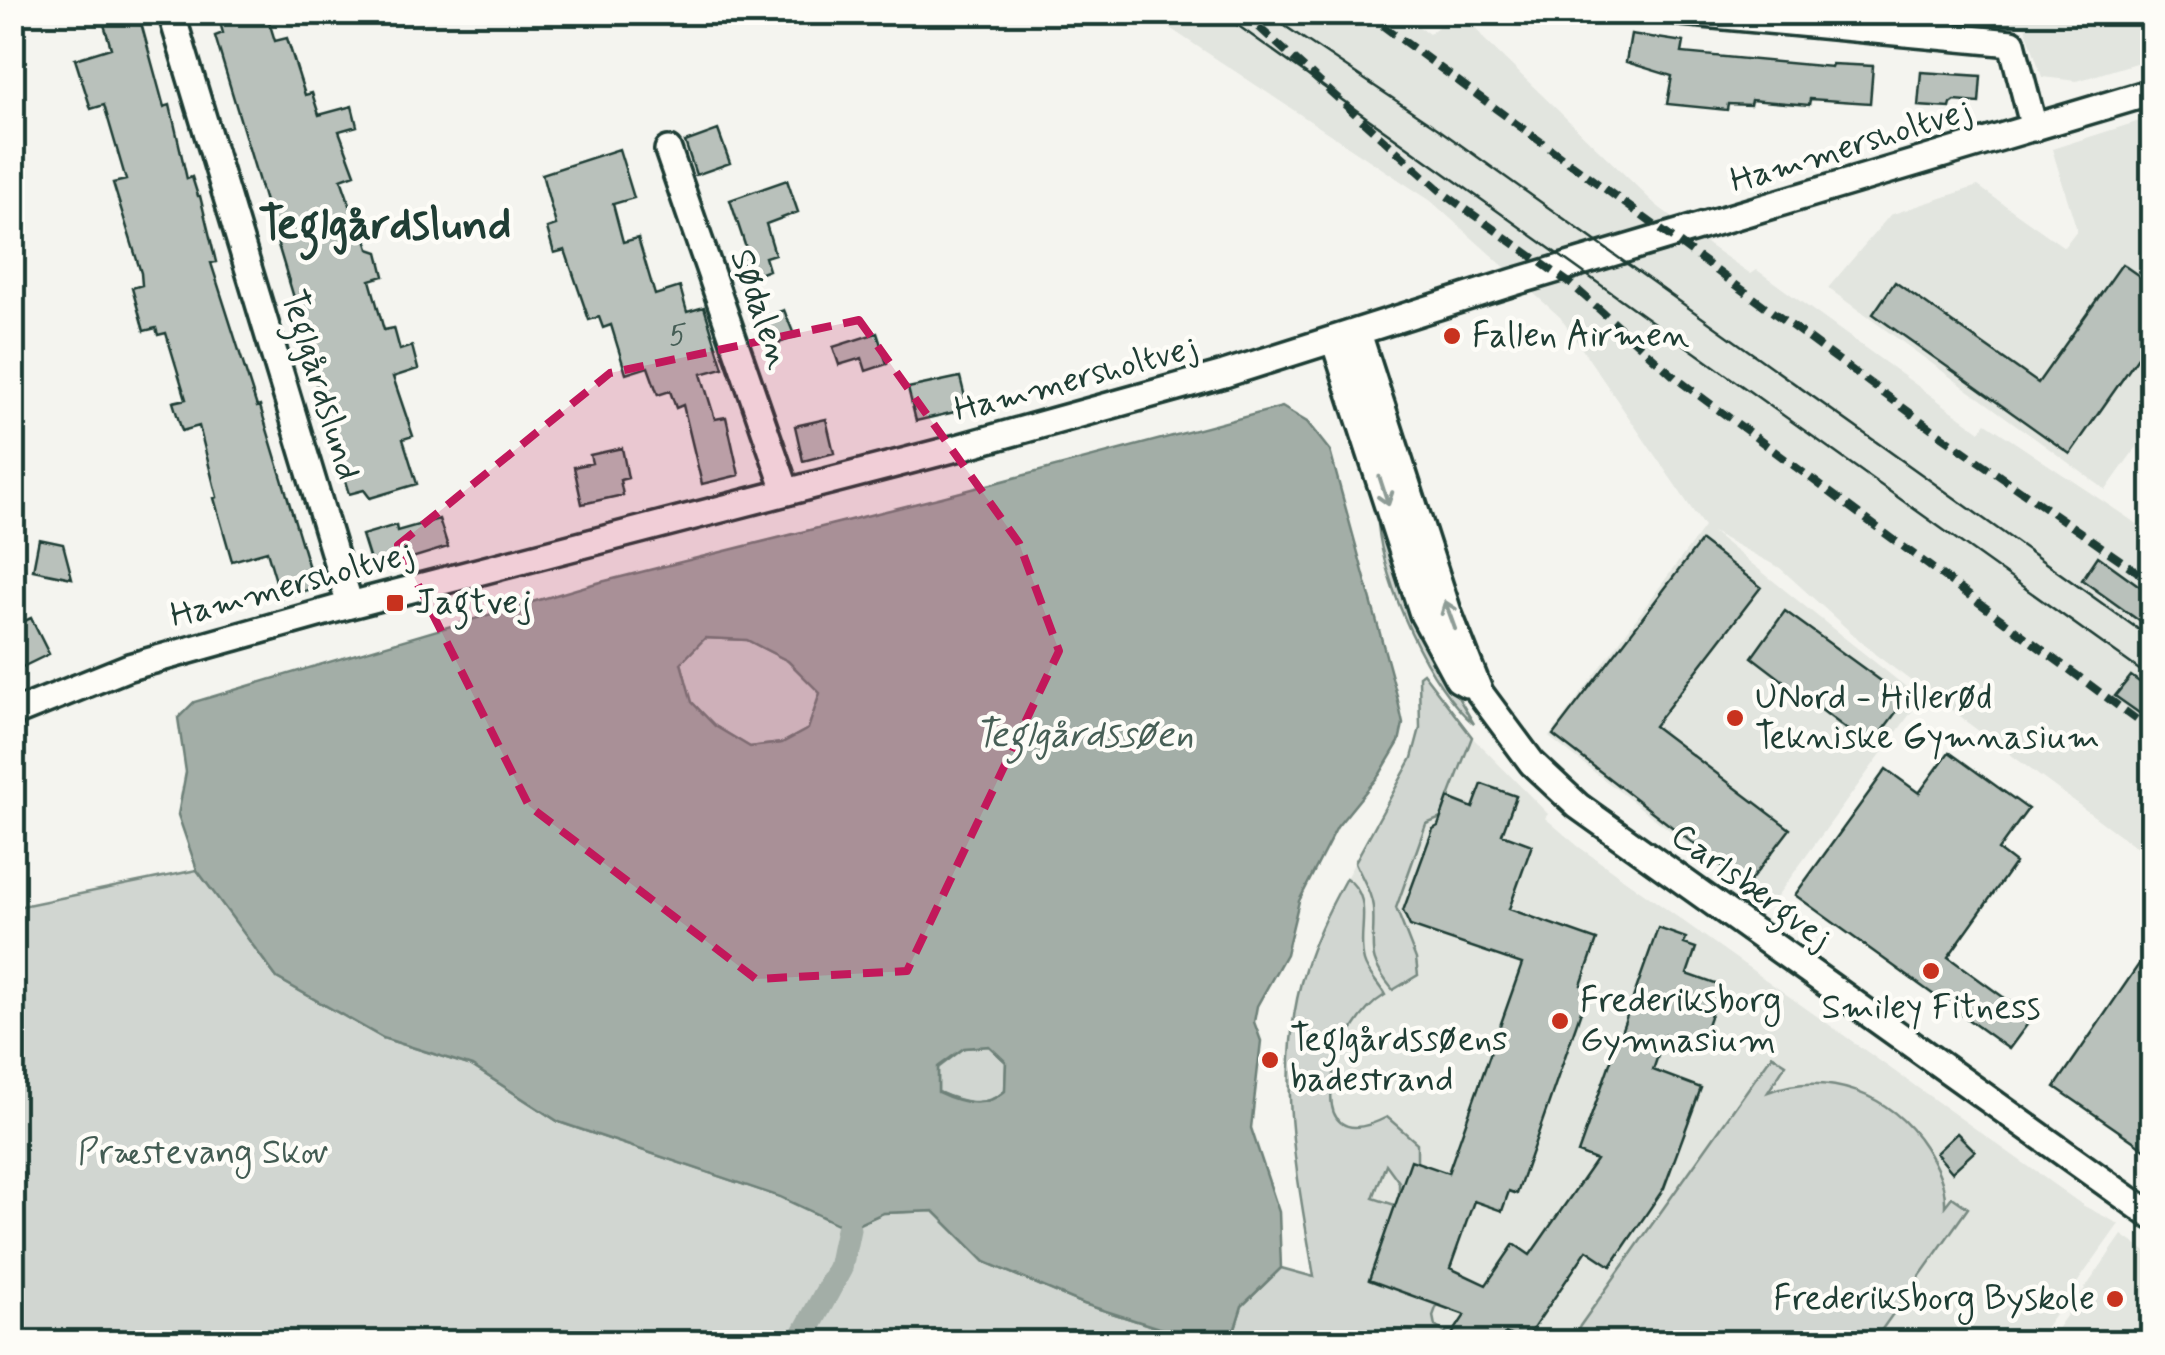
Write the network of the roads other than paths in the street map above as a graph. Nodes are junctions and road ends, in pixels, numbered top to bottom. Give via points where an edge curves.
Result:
1 (172, 12) edge
2 (1681, 12) edge
3 (2152, 92) edge
4 (2034, 128) junction
5 (668, 150) dead end
6 (1346, 337) junction
7 (786, 490) junction
8 (350, 605) junction
9 (12, 714) edge
10 (2152, 1216) edge

1 - 8 street, Teglgårdslund
2 - 4 street via 2012,44
3 - 4 street, Hammersholtvej
4 - 6 street, Hammersholtvej
5 - 7 street, Sødalen
6 - 7 street, Hammersholtvej
6 - 10 street, Carlsbergvej via 1480,692 1532,763 1578,806
7 - 8 street, Hammersholtvej
8 - 9 street, Hammersholtvej via 129,667

